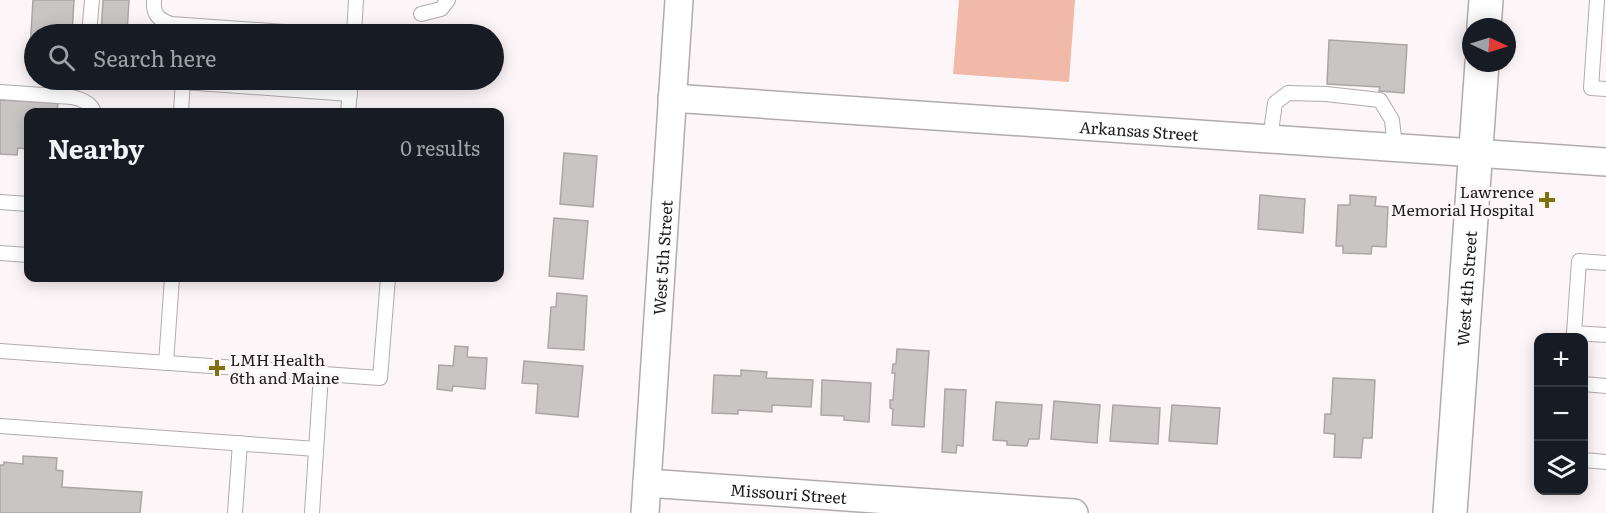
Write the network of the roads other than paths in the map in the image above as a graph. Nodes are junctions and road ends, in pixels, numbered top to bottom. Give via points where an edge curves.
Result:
1 (92, 0) edge
2 (154, 0) edge
3 (356, 0) edge
4 (448, 0) edge
5 (679, 0) edge
6 (1486, 0) edge
7 (1598, 0) edge
8 (421, 14) dead end
9 (1485, 18) edge
10 (90, 24) edge
11 (171, 24) edge
12 (355, 24) edge
13 (1481, 72) edge
14 (1606, 89) edge
15 (182, 90) edge
16 (350, 90) edge
17 (0, 92) edge
18 (672, 99) junction
19 (93, 108) edge
20 (181, 108) edge
21 (348, 108) edge
22 (1270, 139) junction
23 (1395, 147) junction
24 (1475, 153) junction
25 (1606, 162) edge
26 (0, 202) edge
27 (24, 204) edge
28 (0, 253) edge
29 (24, 255) edge
30 (1606, 263) edge
31 (172, 282) edge
32 (388, 282) edge
33 (1606, 335) edge
34 (0, 351) edge
35 (166, 363) junction
36 (321, 374) junction
37 (1588, 384) edge
38 (1606, 386) edge
39 (0, 426) edge
40 (240, 443) junction
41 (316, 449) junction
42 (1588, 460) edge
43 (1606, 462) edge
44 (647, 483) junction
45 (235, 513) edge
46 (312, 513) edge
47 (645, 513) edge
48 (1074, 513) edge
49 (1450, 513) edge

1 - 10 lane
2 - 11 lane via 153,10 159,20
3 - 12 lane
4 - 8 lane via 441,9
5 - 18 street, West 5th Street
6 - 9 street
7 - 14 lane via 1591,88
13 - 24 street, West 4th Street
15 - 20 lane
16 - 21 lane
17 - 19 lane via 72,97
18 - 22 street, Arkansas Street
18 - 44 street, West 5th Street
22 - 23 street, Arkansas Street
22 - 23 lane via 1275,103 1288,93 1326,94 1380,100 1392,120
23 - 24 street, Arkansas Street
24 - 25 street, Arkansas Street
24 - 49 street, West 4th Street
26 - 27 lane
28 - 29 lane
30 - 33 lane via 1579,261 1574,333
31 - 35 lane
32 - 36 lane via 380,378
34 - 35 lane
35 - 36 lane
36 - 41 lane
37 - 38 lane
39 - 40 lane
40 - 41 lane
40 - 45 lane
41 - 46 lane
42 - 43 lane
44 - 47 street, West 5th Street
44 - 48 street, Missouri Street

